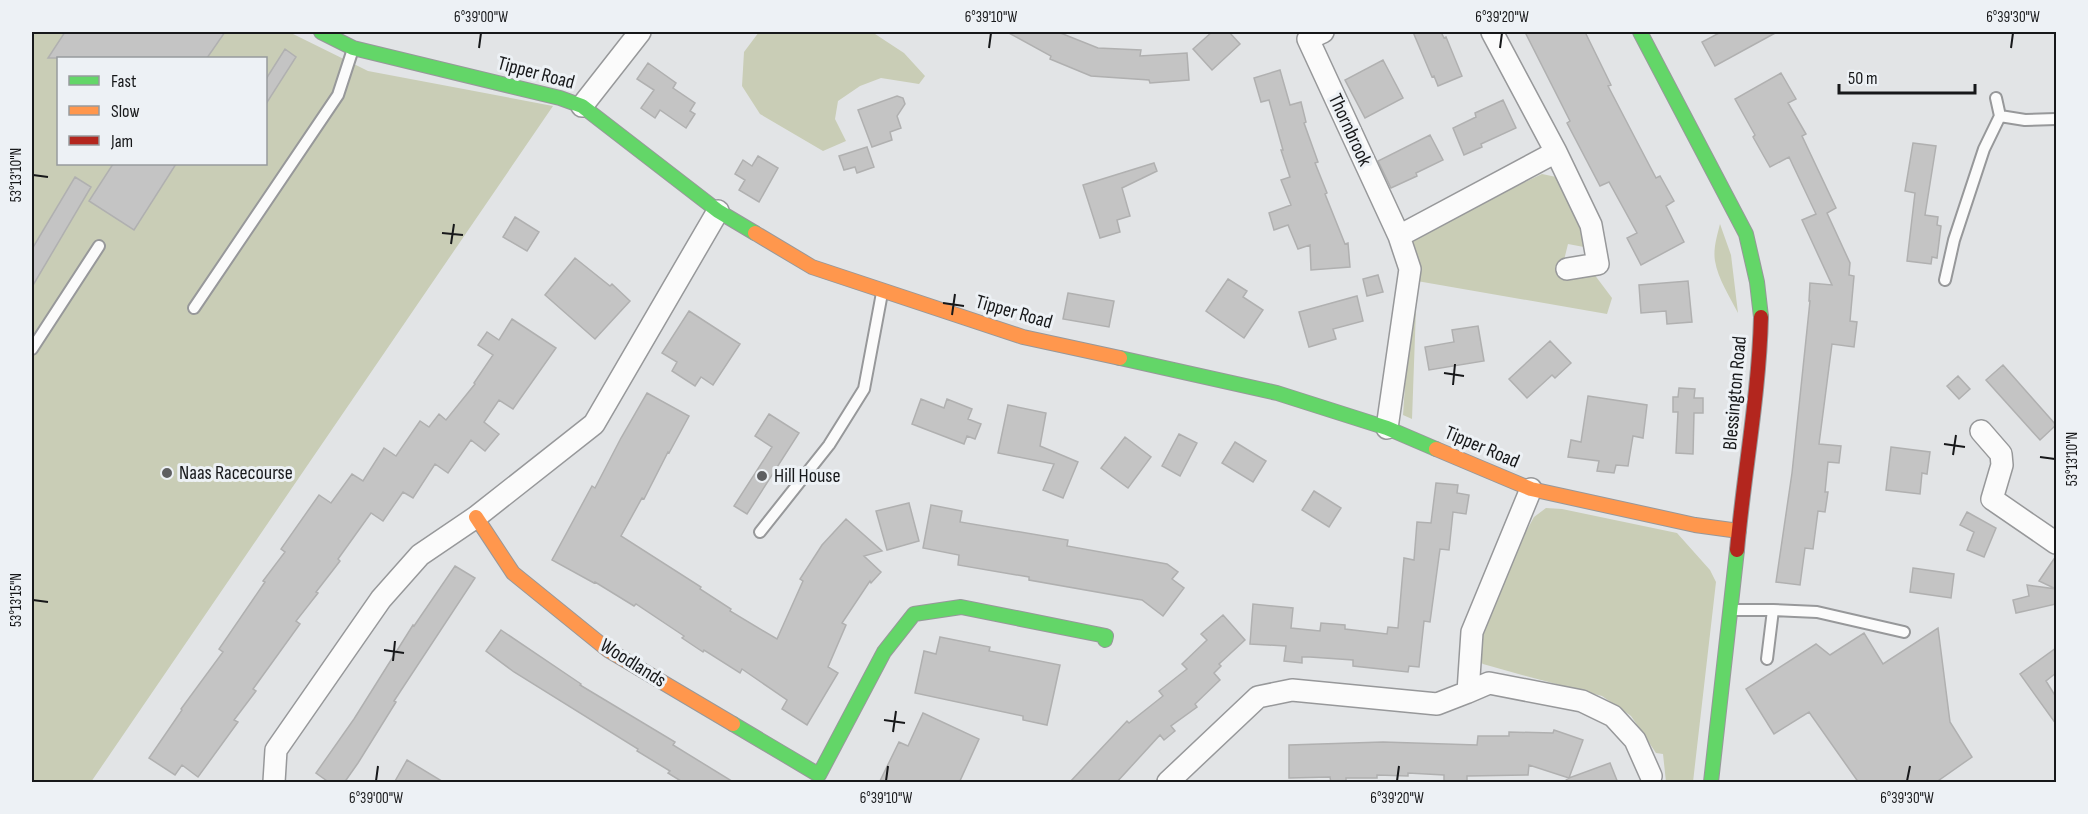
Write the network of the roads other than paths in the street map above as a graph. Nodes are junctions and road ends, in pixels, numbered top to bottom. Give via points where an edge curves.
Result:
1 (321, 32) edge
2 (640, 32) edge
3 (1323, 32) edge
4 (1492, 32) edge
5 (1640, 32) edge
6 (353, 48) junction
7 (1996, 98) dead end
8 (582, 106) junction
9 (2000, 116) junction
10 (2056, 119) edge
11 (1556, 152) junction
12 (718, 211) junction
13 (1399, 236) junction
14 (99, 246) dead end
15 (1568, 269) dead end
16 (1945, 280) dead end
17 (882, 290) junction
18 (194, 308) dead end
19 (32, 349) edge
20 (1387, 428) junction
21 (1981, 431) dead end
22 (1531, 489) junction
23 (476, 517) junction
24 (1738, 531) junction
25 (760, 532) dead end
26 (2056, 543) edge
27 (1732, 610) junction
28 (1773, 610) junction
29 (1904, 632) dead end
30 (1106, 640) dead end
31 (1767, 659) dead end
32 (1468, 692) junction
33 (1651, 776) dead end
34 (817, 779) edge
35 (274, 783) edge
36 (1168, 783) edge
37 (1711, 783) edge

1 - 6 street, Tipper Road
2 - 8 street
3 - 13 street, Thornbrook via 1308,39
4 - 11 street
5 - 24 street, Blessington Road via 1746,234 1757,282 1760,347
6 - 8 street, Tipper Road
6 - 18 lane via 338,95
7 - 9 lane
8 - 12 street, Tipper Road
9 - 10 lane
9 - 16 lane via 1984,149
11 - 13 street
11 - 15 street via 1591,225 1598,264
12 - 17 street, Tipper Road via 812,267
12 - 23 street via 594,424
13 - 20 street, Thornbrook via 1410,269
14 - 19 lane
17 - 20 street, Tipper Road via 1023,337 1276,393
17 - 25 lane via 864,389 828,445
20 - 22 street, Tipper Road
21 - 26 street via 2001,454 2002,465 1992,499
22 - 24 street, Tipper Road
22 - 32 street via 1472,632
23 - 34 street, Woodlands via 513,573 608,650
23 - 35 street via 420,555 381,599 276,750
24 - 27 street, Blessington Road
27 - 28 lane
27 - 37 street, Blessington Road
28 - 29 lane via 1817,612
28 - 31 lane
30 - 34 street, Woodlands via 1106,636 961,607 914,614 884,652
32 - 33 street via 1489,683 1582,701 1613,716 1635,740
32 - 36 street via 1437,704 1292,690 1258,697

